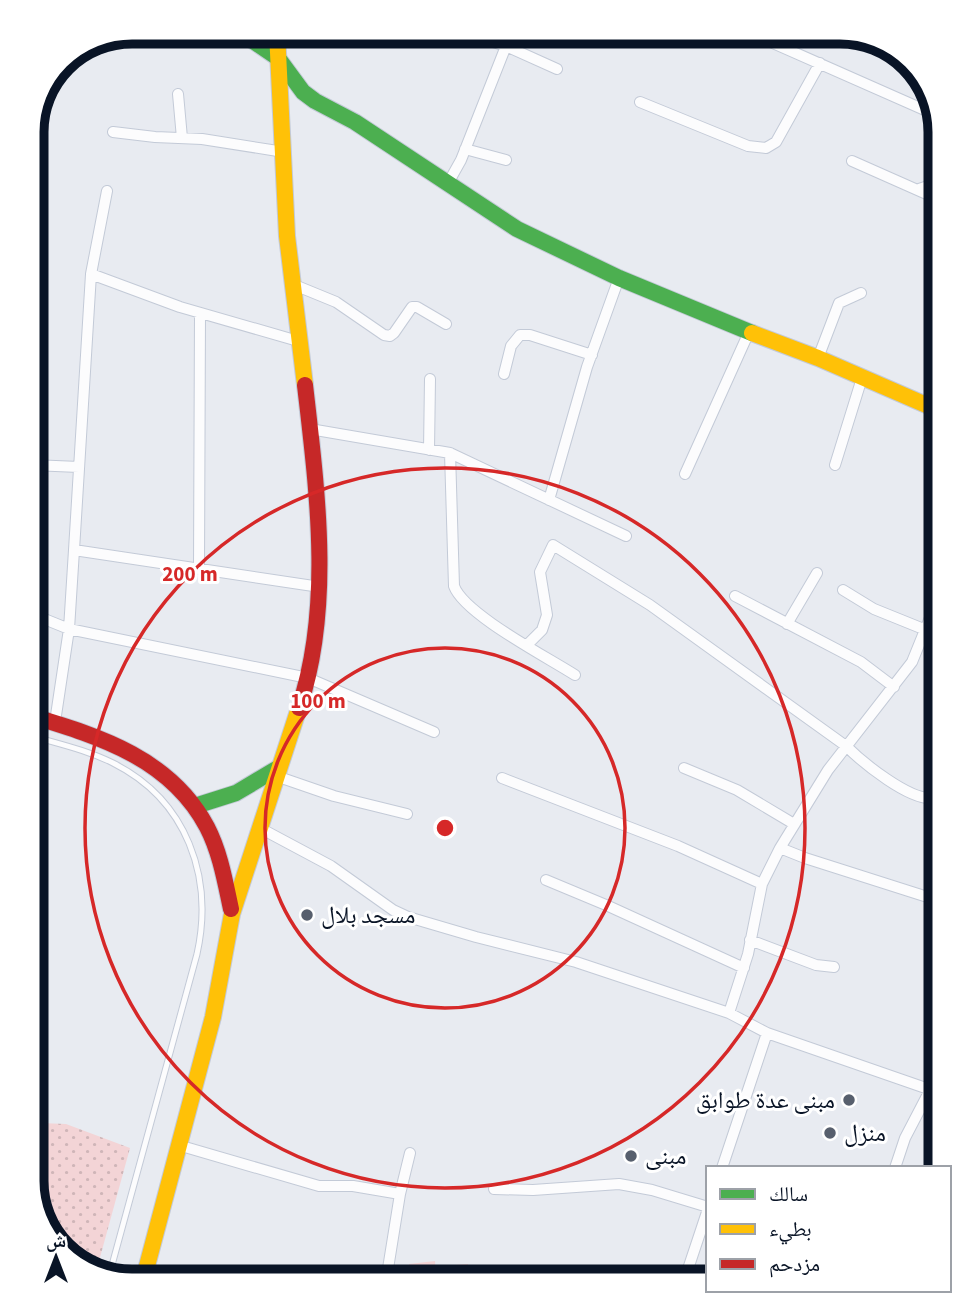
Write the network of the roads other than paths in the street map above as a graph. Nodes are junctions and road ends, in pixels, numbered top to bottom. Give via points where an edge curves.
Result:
1 (258, 44) edge
2 (277, 44) edge
3 (503, 44) edge
4 (776, 44) edge
5 (506, 46) junction
6 (278, 58) junction
7 (820, 63) junction
8 (557, 69) dead end
9 (178, 94) dead end
10 (640, 102) dead end
11 (925, 110) edge
12 (113, 132) dead end
13 (182, 138) junction
14 (465, 149) junction
15 (284, 152) junction
16 (506, 160) dead end
17 (852, 162) dead end
18 (447, 185) junction
19 (928, 186) edge
20 (919, 189) junction
21 (107, 191) dead end
22 (928, 194) edge
23 (91, 274) junction
24 (619, 278) junction
25 (292, 284) junction
26 (862, 293) dead end
27 (200, 313) junction
28 (446, 324) dead end
29 (749, 332) junction
30 (299, 341) junction
31 (592, 355) junction
32 (818, 358) junction
33 (504, 374) dead end
34 (862, 378) junction
35 (430, 379) dead end
36 (928, 406) edge
37 (310, 429) junction
38 (429, 450) junction
39 (450, 453) junction
40 (835, 465) dead end
41 (44, 466) edge
42 (79, 467) junction
43 (685, 474) dead end
44 (549, 500) junction
45 (626, 536) dead end
46 (74, 550) junction
47 (199, 568) junction
48 (817, 573) dead end
49 (320, 587) junction
50 (844, 590) dead end
51 (735, 596) dead end
52 (44, 619) edge
53 (787, 624) junction
54 (928, 627) edge
55 (69, 629) junction
56 (926, 630) junction
57 (527, 645) junction
58 (575, 675) dead end
59 (308, 678) junction
60 (894, 687) junction
61 (44, 719) edge
62 (55, 722) junction
63 (434, 732) dead end
64 (44, 740) edge
65 (846, 746) junction
66 (684, 768) dead end
67 (277, 772) junction
68 (502, 778) dead end
69 (928, 797) edge
70 (195, 806) junction
71 (407, 814) dead end
72 (793, 824) junction
73 (258, 827) junction
74 (780, 848) junction
75 (546, 880) dead end
76 (762, 884) junction
77 (928, 897) edge
78 (232, 915) junction
79 (750, 940) junction
80 (834, 967) dead end
81 (744, 968) junction
82 (729, 1013) junction
83 (767, 1034) junction
84 (928, 1090) edge
85 (928, 1103) edge
86 (178, 1145) junction
87 (410, 1153) dead end
88 (723, 1166) edge
89 (896, 1166) edge
90 (494, 1189) dead end
91 (400, 1194) junction
92 (706, 1207) edge
93 (706, 1214) edge
94 (111, 1267) edge
95 (146, 1269) edge
96 (388, 1269) edge
97 (688, 1269) edge

1 - 6 main road
2 - 6 main road
3 - 5 street
4 - 7 street
5 - 8 street
5 - 14 street
6 - 15 main road
6 - 18 main road via 303,92
7 - 10 street via 776,142 766,148 748,146
7 - 11 street
9 - 13 street
12 - 13 street
13 - 15 street
14 - 16 street
14 - 18 street
15 - 25 main road
17 - 20 street
18 - 24 main road via 517,229
19 - 20 street
20 - 22 street
21 - 23 street
23 - 27 street
23 - 42 street
24 - 29 main road
24 - 31 street
25 - 28 street via 336,302 384,335 394,333 416,307
25 - 30 main road
26 - 32 street via 839,303
27 - 30 street
27 - 47 street
29 - 32 main road
29 - 43 street
30 - 37 main road
31 - 33 street via 520,335 511,346
31 - 44 street
32 - 34 main road
34 - 36 main road
34 - 40 street
35 - 38 street
37 - 38 street
37 - 49 main road
38 - 39 street
39 - 44 street
39 - 57 street via 457,595
41 - 42 street
42 - 46 street
44 - 45 street
46 - 47 street
46 - 55 street
47 - 49 street
48 - 53 street
49 - 59 main road
50 - 56 street via 874,609
51 - 53 street
52 - 55 street
53 - 60 street via 862,662
54 - 56 street
55 - 59 street
55 - 62 street
56 - 60 street via 912,663
57 - 58 street
57 - 65 street via 542,630 547,615 540,572 553,545 650,605
59 - 63 street
59 - 67 main road
60 - 65 street
61 - 62 main road
62 - 70 main road via 135,752 159,768
64 - 94 lane via 114,764 163,802 193,852 202,893 202,934
65 - 69 street via 915,796
65 - 72 street
66 - 72 street via 737,790
67 - 70 main road via 236,793
67 - 71 street via 334,796
67 - 73 main road
68 - 76 street
70 - 78 main road via 217,849
72 - 74 street
73 - 78 main road
73 - 82 street via 331,866 408,917 576,962
74 - 76 street
74 - 77 street
75 - 81 street
76 - 79 street
78 - 86 main road via 212,1017
79 - 80 street via 816,965
79 - 81 street
81 - 82 street
82 - 83 street
83 - 84 street
83 - 88 street
85 - 89 street via 905,1138
86 - 91 street via 319,1186
86 - 95 main road
87 - 91 street
90 - 92 street via 619,1184
91 - 96 street
93 - 97 street

